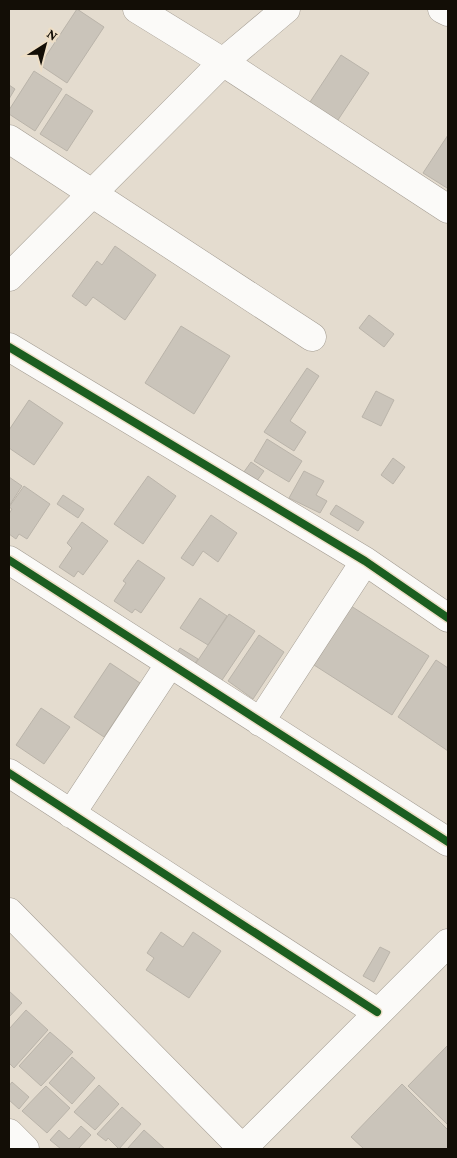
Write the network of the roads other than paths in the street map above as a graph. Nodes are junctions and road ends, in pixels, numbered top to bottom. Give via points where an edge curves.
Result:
1 (137, 9) edge
2 (286, 9) edge
3 (442, 9) edge
4 (448, 12) edge
5 (223, 62) junction
6 (9, 139) edge
7 (93, 192) junction
8 (448, 209) edge
9 (9, 277) edge
10 (312, 337) dead end
11 (9, 347) edge
12 (9, 560) edge
13 (365, 562) junction
14 (448, 618) edge
15 (169, 665) junction
16 (260, 722) junction
17 (9, 773) edge
18 (72, 814) junction
19 (448, 842) edge
20 (9, 912) edge
21 (448, 943) edge
22 (377, 1012) junction
23 (9, 1133) edge
24 (25, 1149) edge
25 (242, 1149) edge

1 - 5 street
2 - 5 street
3 - 4 street
5 - 7 street
5 - 8 street
6 - 7 street
7 - 9 street
7 - 10 street
11 - 13 street
12 - 15 street
13 - 14 street
13 - 16 street
15 - 16 street
15 - 18 street
16 - 19 street
17 - 18 street
18 - 22 street
20 - 25 street
21 - 22 street
22 - 25 street
23 - 24 street

